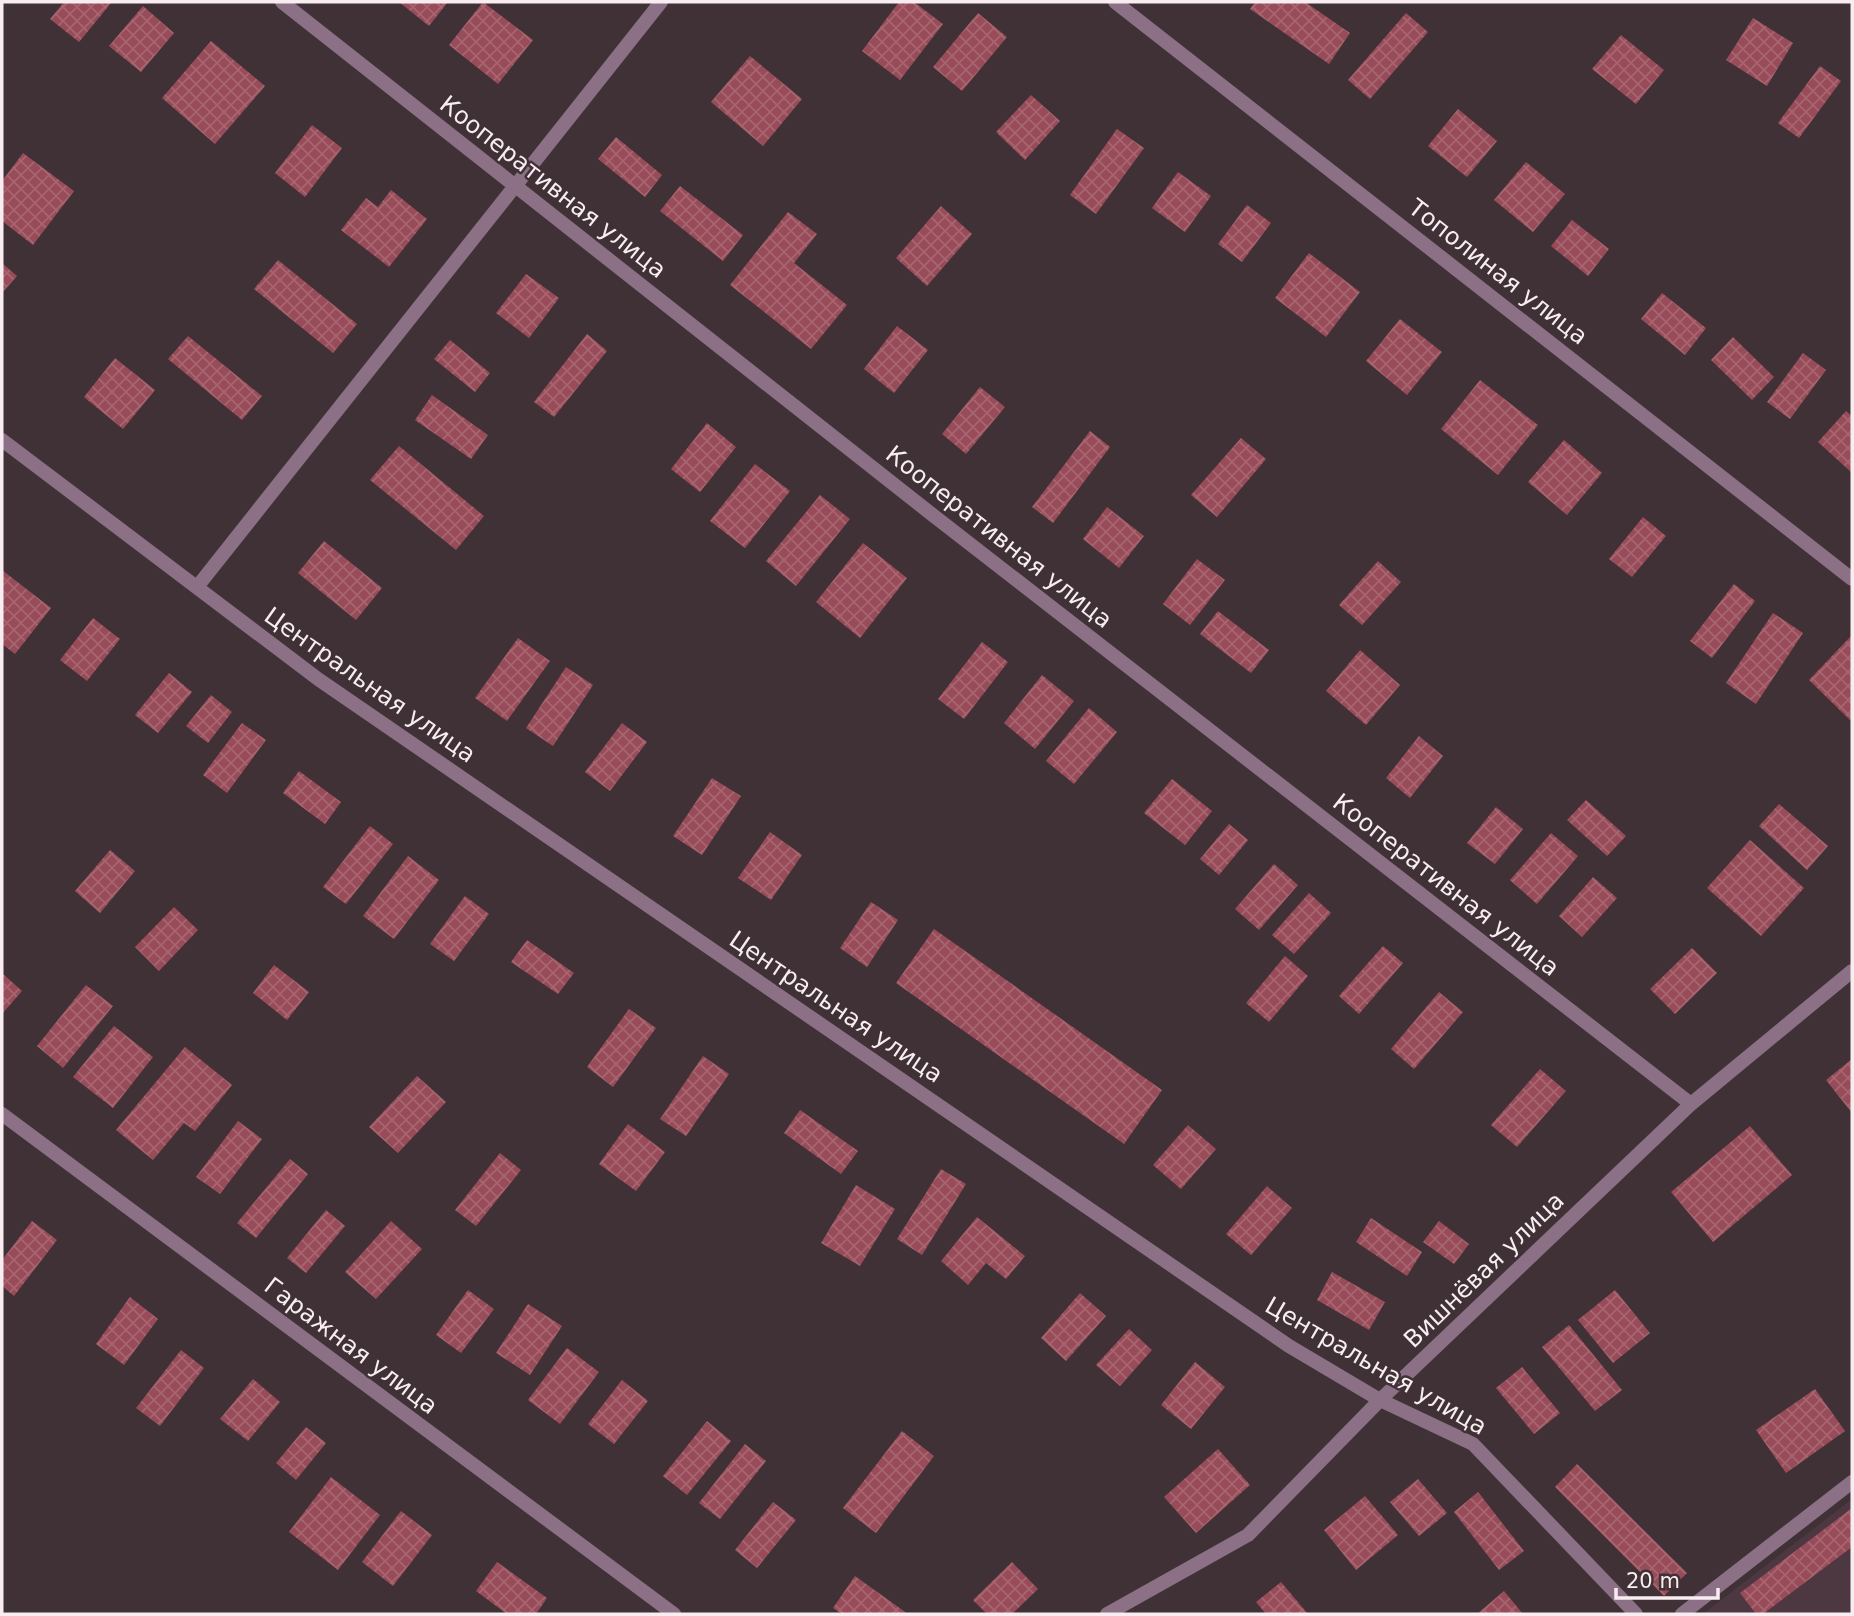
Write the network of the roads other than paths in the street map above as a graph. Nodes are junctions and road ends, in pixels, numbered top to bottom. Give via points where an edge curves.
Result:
1 (282, 2) edge
2 (661, 2) edge
3 (1115, 2) edge
4 (515, 186) junction
5 (2, 440) edge
6 (1852, 579) edge
7 (197, 587) junction
8 (1852, 971) edge
9 (1691, 1104) junction
10 (2, 1114) edge
11 (1380, 1401) junction
12 (1852, 1482) edge
13 (674, 1614) edge
14 (1107, 1614) edge
15 (1636, 1614) edge
16 (1682, 1614) edge

1 - 4 street, Кооперативная улица
2 - 4 street
3 - 6 street, Тополиная улица
4 - 7 street
4 - 9 street, Кооперативная улица
5 - 7 street, Центральная улица
7 - 11 street, Центральная улица via 363,710 1289,1346
8 - 9 street, Вишнёвая улица
9 - 11 street, Вишнёвая улица
10 - 13 street, Гаражная улица
11 - 14 street, Вишнёвая улица via 1248,1535
11 - 15 street, Центральная улица via 1473,1444
12 - 16 street

